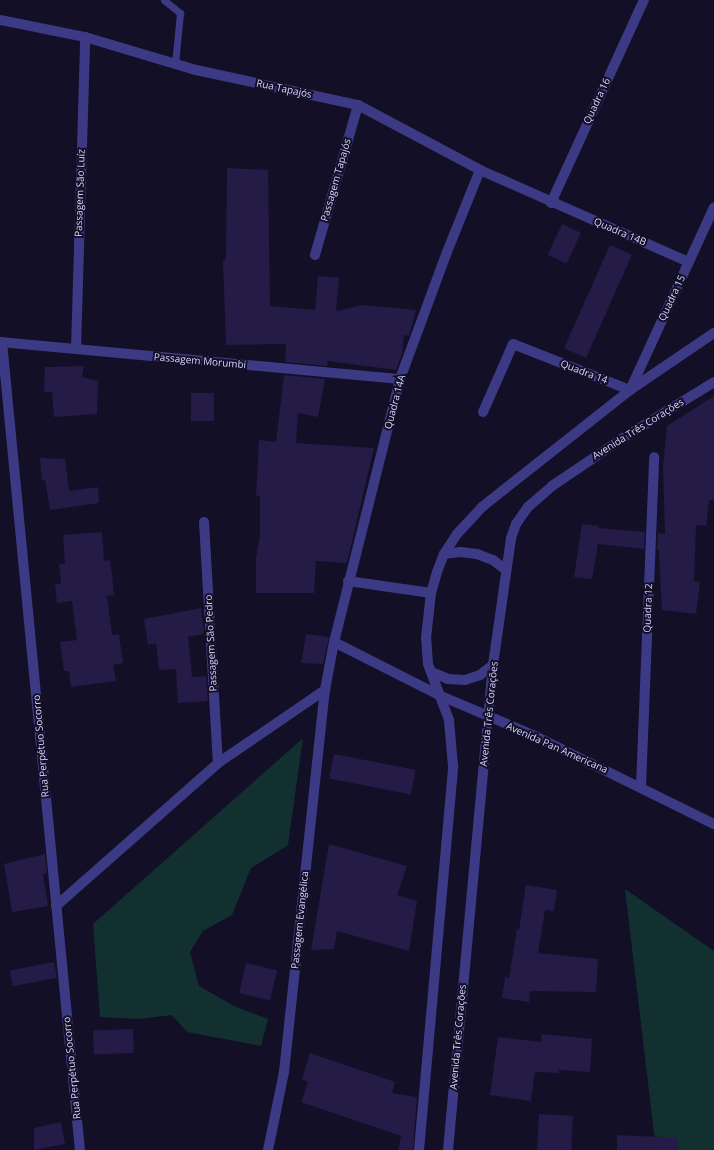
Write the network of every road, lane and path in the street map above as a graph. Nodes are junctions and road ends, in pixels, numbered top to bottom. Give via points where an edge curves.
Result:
1 (164, 0) edge
2 (644, 0) edge
3 (0, 20) edge
4 (85, 37) junction
5 (175, 64) junction
6 (358, 105) junction
7 (480, 170) junction
8 (551, 202) junction
9 (714, 207) edge
10 (315, 255) dead end
11 (689, 262) junction
12 (714, 333) edge
13 (1, 342) edge
14 (76, 349) junction
15 (400, 379) junction
16 (714, 382) edge
17 (630, 390) junction
18 (483, 412) dead end
19 (654, 456) dead end
20 (204, 522) dead end
21 (444, 554) junction
22 (506, 570) junction
23 (348, 581) junction
24 (431, 593) junction
25 (334, 642) junction
26 (493, 666) junction
27 (431, 672) junction
28 (325, 690) junction
29 (441, 696) junction
30 (488, 717) junction
31 (218, 764) junction
32 (641, 786) junction
33 (714, 824) edge
34 (56, 906) junction
35 (80, 1150) edge
36 (268, 1150) edge
37 (419, 1150) edge
38 (448, 1150) edge

1 - 5 lane via 180,13
2 - 8 street, Quadra 16
3 - 4 street, Rua Tapajós
4 - 5 street, Rua Tapajós
4 - 14 street, Passagem São Luíz
5 - 6 street, Rua Tapajós
6 - 7 street, Rua Tapajós
6 - 10 street, Passagem Tapajós
7 - 8 street, Rua Tapajós
7 - 15 street, Quadra 14A
8 - 11 street, Quadra 14B
9 - 11 street, Quadra 15
11 - 17 street, Quadra 15
12 - 17 street
13 - 14 street, Passagem Morumbi
13 - 34 street, Rua Perpétuo Socorro
14 - 15 street, Passagem Morumbi
15 - 23 street, Quadra 14A
16 - 22 street, Avenida Três Corações via 622,438 547,490 528,507 516,524 511,538
17 - 18 street, Quadra 14 via 513,344
17 - 21 street via 482,507 457,534
19 - 32 street, Quadra 12
20 - 31 street, Passagem São Pedro
21 - 22 street via 477,554 493,560
21 - 24 street
22 - 26 street, Avenida Três Corações
23 - 24 street
23 - 25 street, Quadra 14A
24 - 27 street via 426,638
25 - 28 street, Passagem Evangélica
25 - 29 street, Avenida Pan Americana
26 - 27 street via 480,675 464,680 448,679
26 - 30 street, Avenida Três Corações
27 - 29 street
28 - 31 street
28 - 36 street, Passagem Evangélica via 284,1072
29 - 30 street, Avenida Pan Americana
29 - 37 street via 452,736 453,766
30 - 32 street, Avenida Pan Americana via 534,735
30 - 38 street, Avenida Três Corações
31 - 34 street
32 - 33 street, Avenida Pan Americana
34 - 35 street, Rua Perpétuo Socorro

